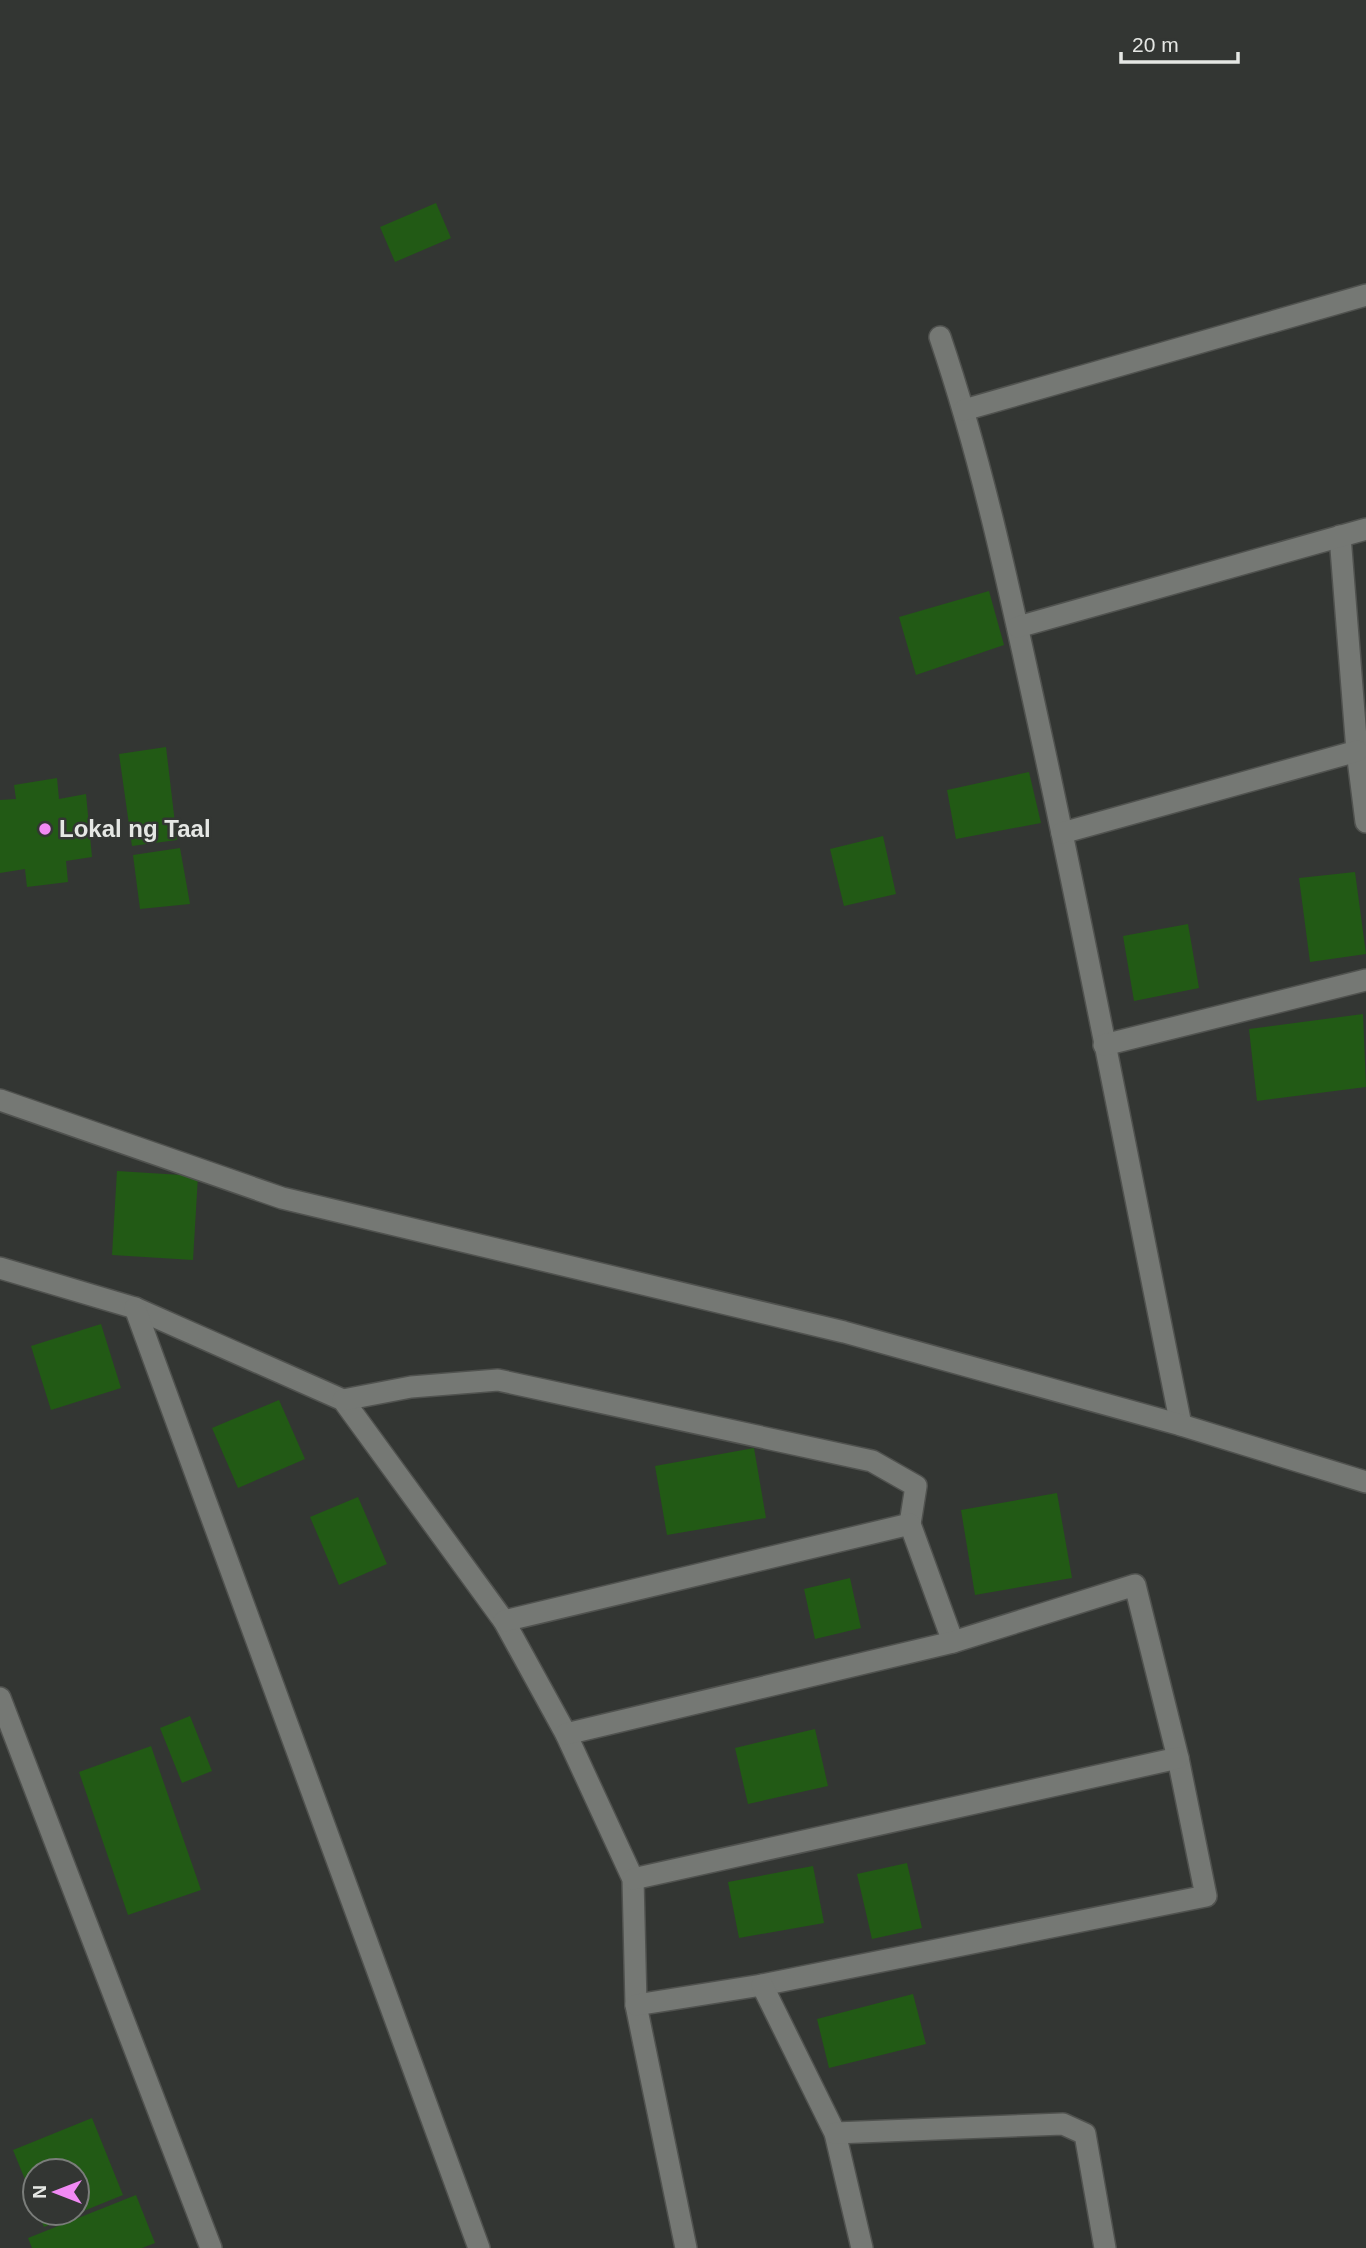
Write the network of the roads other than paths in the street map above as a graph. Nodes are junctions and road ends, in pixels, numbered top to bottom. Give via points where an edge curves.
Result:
1 (1366, 295) edge
2 (940, 337) dead end
3 (964, 410) junction
4 (1366, 529) edge
5 (1340, 536) junction
6 (1018, 628) junction
7 (1357, 751) junction
8 (1366, 822) edge
9 (1062, 833) junction
10 (1366, 980) edge
11 (1104, 1045) junction
12 (0, 1100) edge
13 (0, 1269) edge
14 (135, 1308) junction
15 (343, 1400) junction
16 (1181, 1425) junction
17 (1366, 1482) edge
18 (910, 1524) junction
19 (504, 1621) junction
20 (953, 1642) junction
21 (0, 1698) edge
22 (566, 1734) junction
23 (1178, 1758) junction
24 (633, 1880) junction
25 (762, 1985) junction
26 (636, 2005) junction
27 (835, 2133) junction
28 (211, 2248) edge
29 (479, 2248) edge
30 (687, 2248) edge
31 (862, 2248) edge
32 (1105, 2248) edge

1 - 3 street
2 - 3 street
3 - 6 street
4 - 5 street
5 - 6 street
5 - 7 street
6 - 9 street
7 - 8 street
7 - 9 street
9 - 11 street
10 - 11 street
11 - 16 street
12 - 16 street via 282,1198 844,1332
13 - 14 street
14 - 15 street
14 - 29 street
15 - 18 street via 411,1387 498,1380 872,1461 916,1486
15 - 19 street
16 - 17 street
18 - 19 street
18 - 20 street
19 - 22 street
20 - 22 street
20 - 23 street via 1135,1585
21 - 28 street
22 - 24 street
23 - 24 street
23 - 25 street via 1206,1896
24 - 26 street
25 - 26 street
25 - 27 street
26 - 30 street
27 - 31 street
27 - 32 street via 1063,2124 1084,2134

